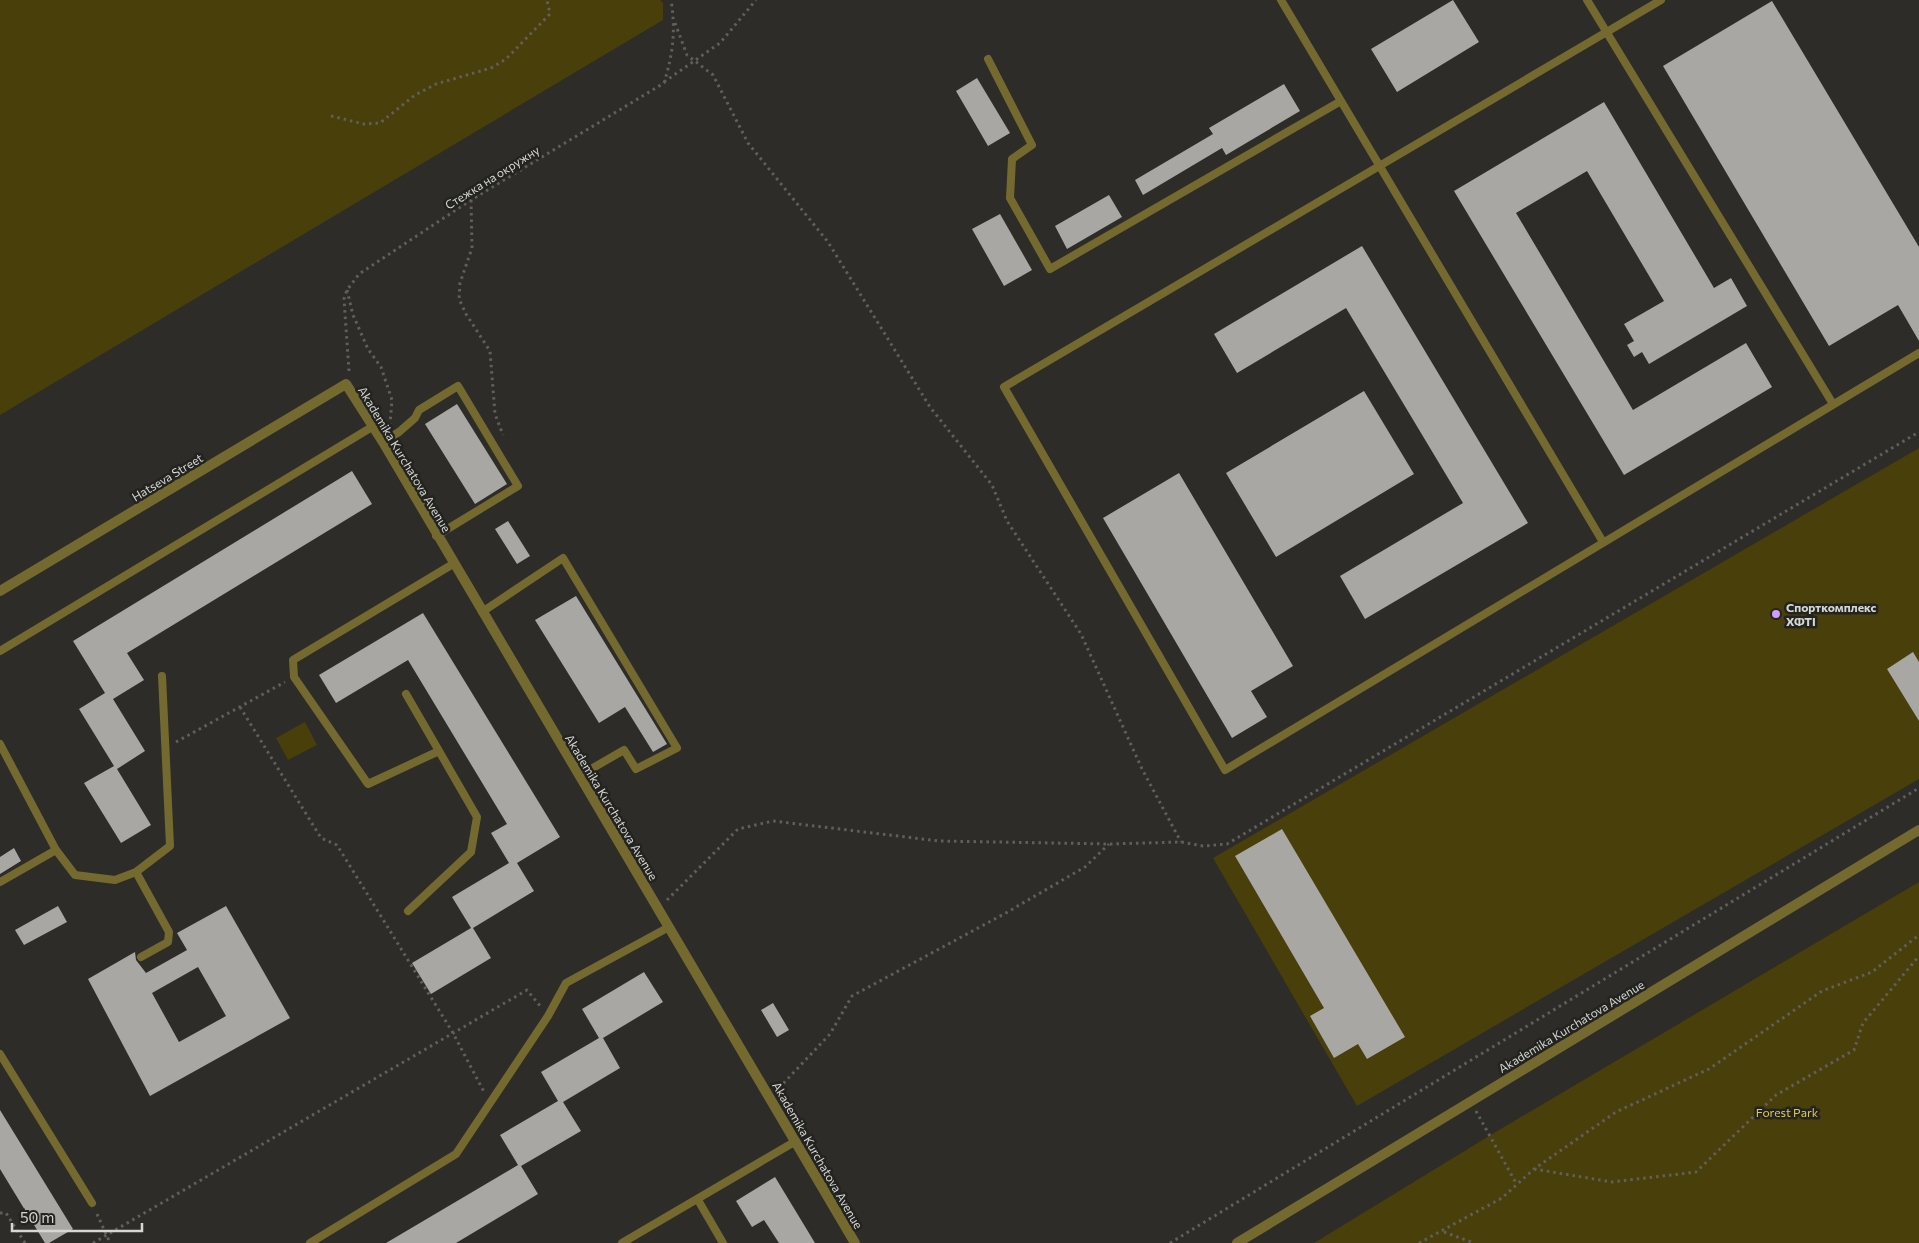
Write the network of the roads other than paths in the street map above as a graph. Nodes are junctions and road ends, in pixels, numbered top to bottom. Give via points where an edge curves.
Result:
1 (1281, 0) edge
2 (1587, 0) edge
3 (1661, 0) edge
4 (1606, 32) junction
5 (988, 59) dead end
6 (1340, 101) junction
7 (1380, 166) junction
8 (1919, 353) edge
9 (346, 384) joint
10 (1833, 404) junction
11 (372, 427) junction
12 (382, 442) junction
13 (436, 536) junction
14 (1603, 542) junction
15 (453, 564) junction
16 (0, 591) edge
17 (482, 612) junction
18 (0, 651) edge
19 (162, 676) dead end
20 (406, 694) dead end
21 (1, 750) edge
22 (439, 751) junction
23 (579, 776) junction
24 (1919, 830) edge
25 (56, 850) junction
26 (136, 872) junction
27 (0, 882) edge
28 (408, 911) dead end
29 (669, 926) junction
30 (141, 957) dead end
31 (0, 1054) edge
32 (796, 1141) junction
33 (698, 1200) junction
34 (92, 1203) road end
35 (310, 1243) edge
36 (622, 1243) edge
37 (723, 1243) edge
38 (855, 1243) edge
39 (1237, 1243) edge

1 - 6 lane
2 - 4 lane
3 - 4 lane
4 - 7 lane
4 - 10 lane
5 - 6 lane via 1032,145 1012,159 1010,198 1050,269
6 - 7 lane
7 - 14 lane
7 - 14 lane via 1004,387 1225,770
8 - 10 lane
9 - 11 street, Akademika Kurchatova Avenue
9 - 16 street, Hatseva Street
10 - 14 lane
11 - 12 street, Akademika Kurchatova Avenue
11 - 18 lane
12 - 13 street, Akademika Kurchatova Avenue
12 - 13 lane via 415,418 419,410 458,386 518,486
13 - 15 street, Akademika Kurchatova Avenue
15 - 17 street, Akademika Kurchatova Avenue
15 - 22 lane via 293,660 294,677 368,784
17 - 23 street, Akademika Kurchatova Avenue
17 - 23 lane via 563,558 677,748 636,769 624,750
19 - 26 lane via 170,846
20 - 22 lane
21 - 25 lane
22 - 28 lane via 477,817 471,852
23 - 29 street, Akademika Kurchatova Avenue
24 - 39 street, Akademika Kurchatova Avenue
25 - 26 lane via 75,875 115,880
25 - 27 lane
26 - 30 lane via 169,932 168,942
29 - 32 street, Akademika Kurchatova Avenue
29 - 35 lane via 566,983 548,1016 456,1154
31 - 34 lane
32 - 33 lane
32 - 38 street, Akademika Kurchatova Avenue
33 - 36 lane
33 - 37 lane

